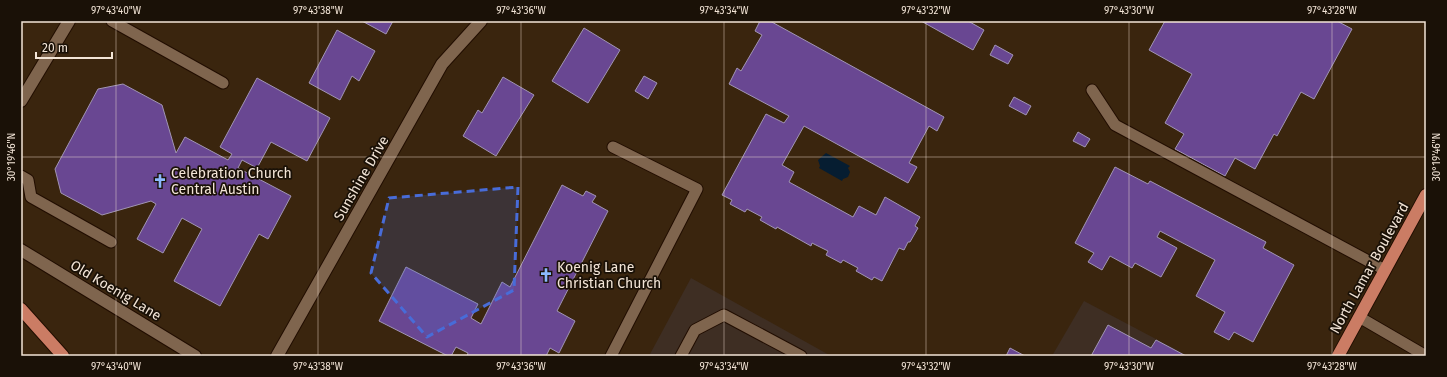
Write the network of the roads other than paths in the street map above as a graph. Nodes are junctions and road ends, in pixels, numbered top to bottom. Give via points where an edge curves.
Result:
1 (112, 21) edge
2 (481, 21) edge
3 (65, 22) edge
4 (222, 83) dead end
5 (1092, 90) dead end
6 (21, 101) edge
7 (613, 147) dead end
8 (21, 176) edge
9 (1426, 195) edge
10 (111, 242) dead end
11 (21, 250) edge
12 (1385, 270) junction
13 (21, 309) edge
14 (1359, 317) junction
15 (64, 356) edge
16 (195, 356) edge
17 (277, 356) edge
18 (611, 356) edge
19 (681, 356) edge
20 (801, 356) edge
21 (1338, 356) edge
22 (1425, 356) edge

1 - 4 lane
2 - 17 street, Sunshine Drive via 442,64
3 - 6 street
5 - 12 lane via 1115,125
7 - 18 lane via 697,189
8 - 10 lane via 28,180 31,197
9 - 12 main road, North Lamar Boulevard
11 - 16 street, Old Koenig Lane
12 - 14 main road, North Lamar Boulevard
13 - 15 main road
14 - 21 main road, North Lamar Boulevard
14 - 22 lane
19 - 20 lane via 694,330 724,315

